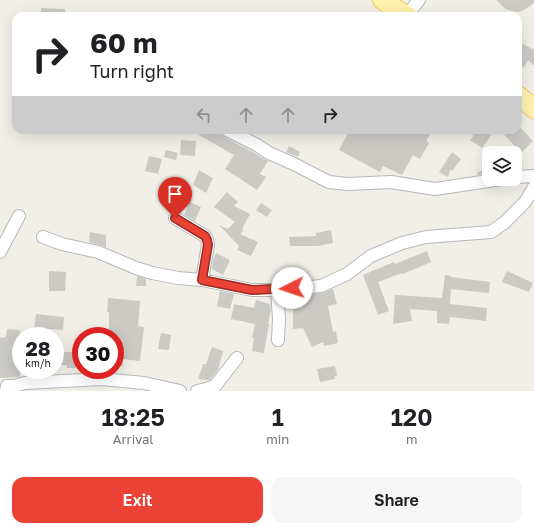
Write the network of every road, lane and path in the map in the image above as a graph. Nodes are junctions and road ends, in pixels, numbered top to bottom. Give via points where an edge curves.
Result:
1 (382, 0) edge
2 (419, 0) edge
3 (402, 12) edge
4 (411, 12) edge
5 (522, 99) edge
6 (534, 109) edge
7 (235, 134) edge
8 (534, 176) edge
9 (522, 177) edge
10 (482, 182) edge
11 (534, 187) edge
12 (19, 216) dead end
13 (175, 218) dead end
14 (43, 237) dead end
15 (0, 252) edge
16 (202, 280) junction
17 (277, 290) junction
18 (278, 340) dead end
19 (237, 358) dead end
20 (4, 386) edge
21 (180, 391) edge
22 (197, 391) edge

1 - 3 main road
2 - 4 street
5 - 6 main road
7 - 10 street via 329,182 392,182 436,189
8 - 9 street
11 - 17 street via 525,202 491,232 426,237 402,243 371,256 347,274 321,286
12 - 15 street
13 - 16 street via 205,236 207,240
14 - 16 street via 98,252 152,273
16 - 17 street via 252,290
17 - 18 street
19 - 22 street via 215,386
20 - 21 street via 102,380 144,382

